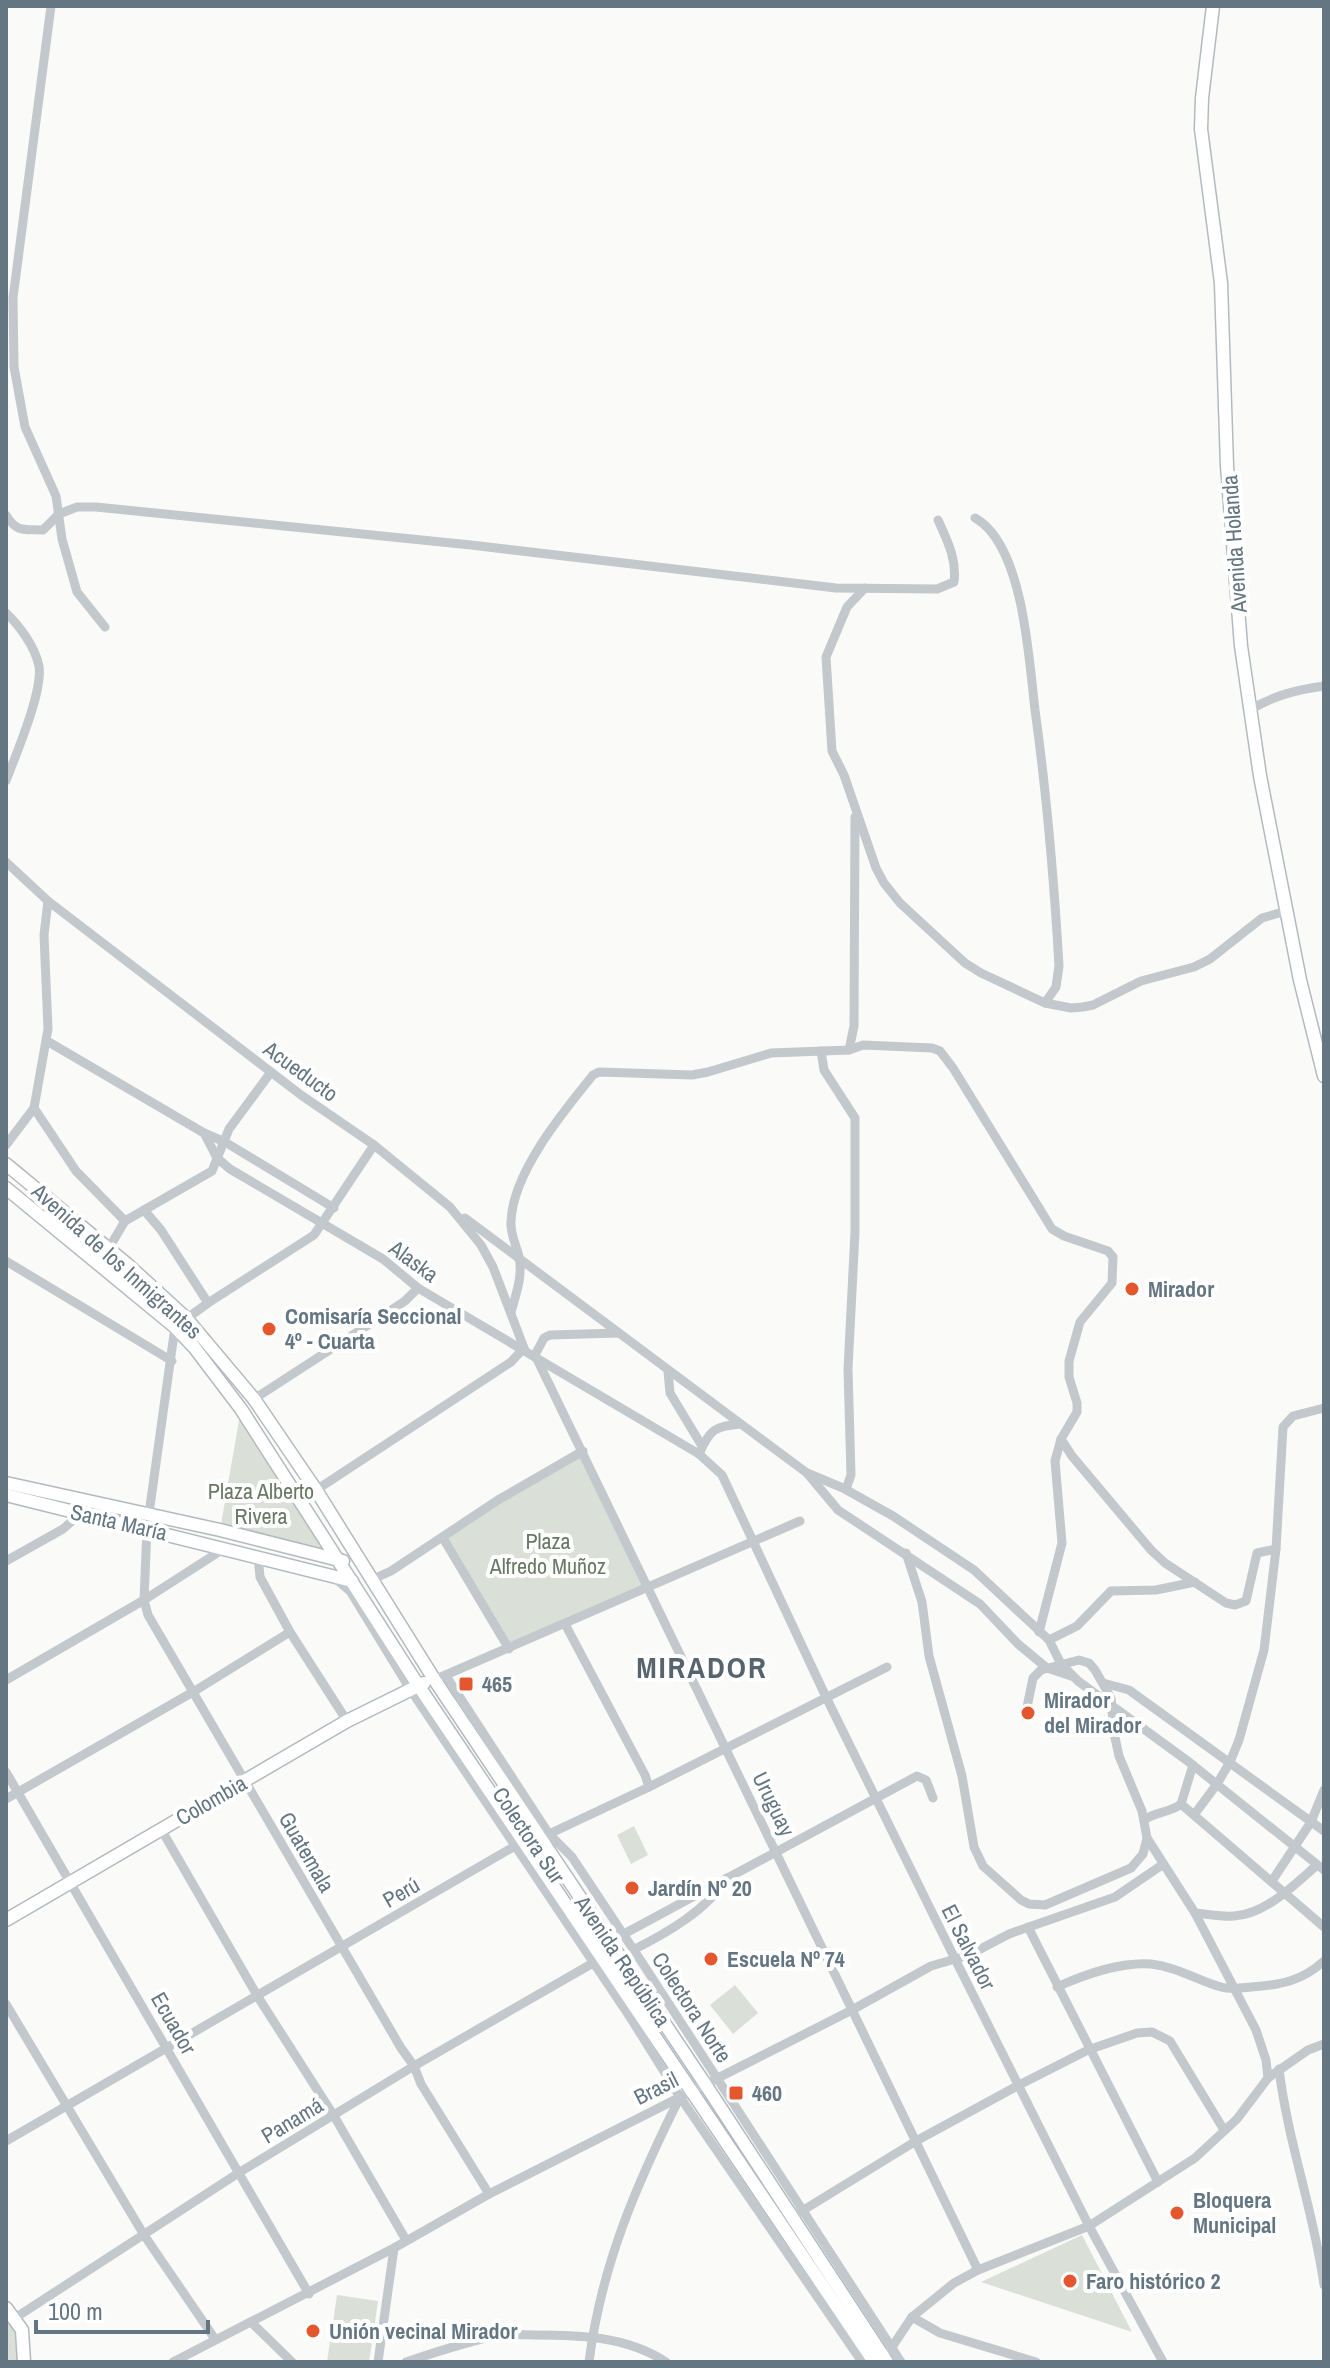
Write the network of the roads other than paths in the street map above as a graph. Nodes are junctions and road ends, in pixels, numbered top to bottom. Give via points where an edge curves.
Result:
1 (51, 6) edge
2 (1213, 6) edge
3 (59, 514) junction
4 (6, 515) edge
5 (975, 518) dead end
6 (938, 520) dead end
7 (865, 588) junction
8 (6, 613) edge
9 (105, 627) dead end
10 (1324, 686) edge
11 (1250, 710) junction
12 (6, 745) edge
13 (17, 753) junction
14 (6, 781) edge
15 (855, 806) junction
16 (6, 862) edge
17 (48, 901) junction
18 (1286, 911) junction
19 (1045, 1003) junction
20 (47, 1041) junction
21 (849, 1050) junction
22 (821, 1051) junction
23 (271, 1072) junction
24 (1324, 1076) edge
25 (34, 1108) junction
26 (204, 1133) junction
27 (225, 1142) junction
28 (6, 1145) edge
29 (374, 1145) junction
30 (217, 1158) junction
31 (6, 1164) edge
32 (6, 1188) edge
33 (450, 1207) junction
34 (334, 1208) junction
35 (144, 1210) junction
36 (125, 1221) junction
37 (323, 1224) junction
38 (109, 1248) junction
39 (519, 1256) junction
40 (6, 1261) edge
41 (418, 1288) junction
42 (208, 1303) junction
43 (511, 1312) junction
44 (186, 1318) junction
45 (175, 1327) junction
46 (619, 1333) junction
47 (524, 1348) junction
48 (535, 1355) junction
49 (172, 1361) junction
50 (668, 1371) junction
51 (254, 1399) junction
52 (1324, 1408) edge
53 (741, 1424) junction
54 (1061, 1439) junction
55 (701, 1450) junction
56 (583, 1451) junction
57 (807, 1473) junction
58 (6, 1483) edge
59 (846, 1489) junction
60 (316, 1490) junction
61 (6, 1495) edge
62 (301, 1500) junction
63 (81, 1513) junction
64 (150, 1514) junction
65 (800, 1521) dead end
66 (147, 1528) junction
67 (443, 1538) junction
68 (755, 1542) junction
69 (225, 1548) junction
70 (1276, 1549) junction
71 (906, 1553) junction
72 (258, 1557) junction
73 (339, 1560) junction
74 (6, 1561) edge
75 (358, 1561) junction
76 (324, 1573) junction
77 (371, 1580) junction
78 (352, 1581) junction
79 (1195, 1582) junction
80 (647, 1589) junction
81 (144, 1600) junction
82 (565, 1624) junction
83 (290, 1632) junction
84 (1039, 1632) junction
85 (1049, 1640) junction
86 (509, 1649) junction
87 (1061, 1664) junction
88 (887, 1667) dead end
89 (1047, 1668) junction
90 (1074, 1677) junction
91 (440, 1678) junction
92 (6, 1680) edge
93 (1103, 1683) junction
94 (414, 1687) junction
95 (193, 1692) junction
96 (826, 1697) junction
97 (1113, 1707) junction
98 (1025, 1717) dead end
99 (347, 1721) junction
100 (727, 1748) junction
101 (1229, 1764) junction
102 (1193, 1765) junction
103 (6, 1772) edge
104 (245, 1781) junction
105 (1217, 1784) junction
106 (649, 1787) junction
107 (1324, 1790) edge
108 (18, 1792) junction
109 (875, 1798) junction
110 (933, 1798) dead end
111 (6, 1799) edge
112 (1181, 1804) junction
113 (1194, 1815) junction
114 (1144, 1820) junction
115 (1311, 1822) junction
116 (161, 1829) junction
117 (1324, 1831) edge
118 (544, 1835) junction
119 (1147, 1838) junction
120 (520, 1844) junction
121 (1296, 1847) junction
122 (776, 1851) junction
123 (1162, 1865) junction
124 (1320, 1867) edge
125 (728, 1877) junction
126 (1272, 1881) junction
127 (71, 1882) junction
128 (1285, 1892) junction
129 (1195, 1913) junction
130 (6, 1920) edge
131 (1028, 1927) junction
132 (1324, 1927) edge
133 (622, 1935) junction
134 (342, 1948) junction
135 (633, 1950) junction
136 (955, 1959) junction
137 (1324, 1961) edge
138 (593, 1963) junction
139 (1057, 1987) junction
140 (1235, 1989) junction
141 (258, 1997) junction
142 (6, 2004) edge
143 (852, 2010) junction
144 (1324, 2044) edge
145 (168, 2049) junction
146 (1088, 2050) junction
147 (414, 2066) junction
148 (1279, 2069) junction
149 (1268, 2078) junction
150 (711, 2081) junction
151 (1019, 2085) junction
152 (686, 2094) junction
153 (67, 2106) junction
154 (334, 2116) junction
155 (1224, 2130) junction
156 (6, 2141) edge
157 (916, 2141) junction
158 (240, 2172) junction
159 (1158, 2182) junction
160 (489, 2194) junction
161 (798, 2214) junction
162 (1089, 2226) junction
163 (144, 2235) junction
164 (406, 2240) junction
165 (1321, 2242) edge
166 (394, 2248) junction
167 (978, 2270) junction
168 (1324, 2285) edge
169 (309, 2294) junction
170 (11, 2313) edge
171 (912, 2317) junction
172 (252, 2323) junction
173 (592, 2336) junction
174 (215, 2339) junction
175 (884, 2358) edge
176 (24, 2362) edge
177 (173, 2362) edge
178 (292, 2362) edge
179 (378, 2362) edge
180 (406, 2362) edge
181 (589, 2362) edge
182 (666, 2362) edge
183 (862, 2362) edge
184 (901, 2362) edge
185 (1036, 2362) edge
186 (1163, 2362) edge

1 - 3 street via 12,334 25,427
2 - 11 street, Avenida Holanda via 1201,129 1221,283 1227,466
3 - 4 street via 43,530 19,529
3 - 7 street via 96,507
3 - 9 street via 77,592
5 - 19 street via 986,524 1010,570 1032,680 1049,812 1059,966 1056,987
6 - 7 street via 951,549 954,582 937,589
7 - 15 street via 847,607 826,657 830,747
8 - 13 street via 26,638 39,668
10 - 11 street via 1293,690
11 - 18 street, Avenida Holanda
12 - 13 street
13 - 14 street
15 - 19 street via 876,868 900,903 965,963
15 - 21 street via 854,1026
16 - 17 street, Acueducto
17 - 20 street
17 - 23 street, Acueducto
18 - 19 street via 1262,918 1194,967 1141,981 1093,1005
18 - 24 street, Avenida Holanda
20 - 25 street
20 - 26 street
21 - 22 street
21 - 54 street via 879,1045 940,1051 1052,1229 1113,1257 1112,1283 1080,1322 1073,1340 1069,1377 1077,1412
22 - 39 street via 762,1055 692,1075 593,1075 523,1178 510,1224
22 - 59 street via 824,1070 855,1118 848,1369 851,1475
23 - 27 street
23 - 29 street, Acueducto
25 - 28 street
25 - 36 street via 76,1171
26 - 27 street
26 - 30 street
27 - 30 street
27 - 34 street
29 - 33 street, Acueducto
29 - 34 street
30 - 35 street via 212,1171
30 - 37 street, Alaska
31 - 38 street, Avenida de los Inmigrantes
32 - 45 street, Avenida de los Inmigrantes
33 - 39 street
33 - 43 street, Acueducto via 481,1245
34 - 37 street
35 - 36 street
35 - 42 street
36 - 38 street
37 - 41 street, Alaska via 383,1259
37 - 42 street via 306,1242
38 - 44 street, Avenida de los Inmigrantes
39 - 43 street
39 - 46 street
40 - 49 street
41 - 47 street, Alaska
41 - 51 street
42 - 44 street
43 - 47 street, Acueducto
44 - 45 street
44 - 51 street, Avenida de los Inmigrantes
45 - 49 street, Guatemala
45 - 62 street, Avenida de los Inmigrantes via 241,1409
46 - 48 street via 550,1335
46 - 50 street
47 - 48 street, Alaska
47 - 60 street via 511,1362
48 - 55 street, Alaska
48 - 56 street, Uruguay
49 - 64 street, Guatemala
50 - 53 street
50 - 55 street via 670,1393
51 - 60 street, Avenida de los Inmigrantes
52 - 70 street via 1293,1416 1283,1427
53 - 55 street via 714,1430
53 - 57 street
54 - 79 street via 1151,1550
54 - 84 street via 1055,1461 1062,1543
55 - 68 street, El Salvador via 729,1487
56 - 67 street
56 - 80 street, Uruguay
57 - 59 street
57 - 71 street via 838,1510
58 - 64 street, Santa María
59 - 84 street via 974,1570
60 - 62 street
60 - 75 street, Avenida de los Inmigrantes
61 - 63 street, Santa María
62 - 73 street, Avenida de los Inmigrantes
63 - 66 street, Santa María
63 - 74 street
64 - 66 street, Guatemala
64 - 73 street, Santa María
65 - 68 street
66 - 69 street, Santa María
66 - 81 street, Guatemala
67 - 77 street
67 - 86 street
68 - 80 street
68 - 96 street, El Salvador
69 - 72 street, Santa María
69 - 81 street
70 - 79 street via 1257,1553 1249,1595 1242,1604 1226,1603
70 - 101 street via 1264,1650
71 - 89 street via 980,1604
71 - 119 street via 922,1602 929,1656 962,1776 974,1847 983,1866 1021,1900 1045,1905 1131,1868
72 - 76 street, Santa María
72 - 83 street via 260,1577
73 - 75 street, Santa María
73 - 78 street, Avenida de los Inmigrantes
75 - 77 street, Avenida República
76 - 78 street, Santa María
76 - 94 street via 343,1582
77 - 78 street, Santa María
77 - 91 street, Avenida República
78 - 94 street, Avenida República
79 - 85 street via 1111,1591 1077,1626
80 - 82 street
80 - 100 street, Uruguay
81 - 92 street
81 - 95 street, Guatemala
82 - 86 street
82 - 106 street
83 - 95 street
83 - 99 street
84 - 85 street
85 - 87 street
86 - 91 street
87 - 89 street
87 - 90 street
87 - 93 street via 1089,1663
88 - 96 street, Perú
89 - 90 street
89 - 98 street via 1033,1678
90 - 97 street
91 - 94 street, Colombia
91 - 118 street, Avenida República
93 - 97 street
93 - 101 street via 1129,1690
94 - 99 street, Colombia
94 - 120 street, Avenida República
95 - 104 street, Guatemala
95 - 108 street
96 - 100 street, Perú
96 - 109 street, El Salvador
97 - 102 street
97 - 114 street via 1119,1756
99 - 104 street, Colombia
100 - 106 street, Perú
100 - 122 street, Uruguay
101 - 105 street
101 - 115 street
102 - 105 street
102 - 112 street
103 - 108 street, Ecuador
104 - 116 street, Colombia
104 - 134 street, Guatemala
105 - 113 street
105 - 121 street
106 - 118 street, Perú
107 - 115 street
108 - 111 street
108 - 127 street, Ecuador
109 - 110 street via 917,1776 926,1780
109 - 122 street
109 - 136 street, El Salvador
112 - 113 street
112 - 114 street
113 - 126 street
114 - 119 street
115 - 117 street
115 - 121 street
116 - 127 street, Colombia
116 - 141 street
118 - 120 street, Perú
118 - 133 street, Colectora Norte via 572,1857
118 - 150 street, Avenida República
119 - 123 street
120 - 134 street, Perú
120 - 138 street, Colectora Sur
120 - 152 street, Avenida República
121 - 124 street
121 - 126 street
122 - 125 street
122 - 143 street, Uruguay
123 - 129 street
123 - 131 street, Brasil via 1115,1897
124 - 128 street
125 - 133 street
125 - 135 street via 711,1899
126 - 128 street
127 - 130 street, Colombia
127 - 145 street, Ecuador
128 - 129 street via 1237,1916
128 - 132 street
129 - 140 street
131 - 136 street, Brasil
131 - 139 street
133 - 135 street, Colectora Norte
134 - 141 street, Perú
134 - 147 street, Guatemala
135 - 150 street, Colectora Norte
136 - 143 street, Brasil via 931,1966
136 - 151 street, El Salvador
137 - 140 street via 1292,1982
138 - 147 street, Panamá
138 - 152 street, Colectora Sur
139 - 140 street via 1100,1970 1147,1964
139 - 146 street
140 - 149 street via 1256,2030
141 - 145 street, Perú
141 - 154 street
142 - 153 street
143 - 150 street, Brasil
143 - 157 street, Uruguay
144 - 148 street
145 - 153 street, Perú
145 - 158 street, Ecuador
146 - 151 street
146 - 155 street via 1137,2033 1152,2032 1170,2041
146 - 159 street
147 - 154 street, Panamá
147 - 160 street, Guatemala
148 - 149 street
148 - 165 street via 1307,2210
149 - 155 street
150 - 152 street, Brasil
150 - 161 street, Avenida República
151 - 157 street
151 - 162 street, El Salvador
152 - 160 street, Brasil
152 - 173 street via 646,2165 620,2226
152 - 175 street, Avenida República
152 - 183 street, Colectora Sur
153 - 156 street, Perú
153 - 163 street
154 - 158 street, Panamá
154 - 164 street
155 - 159 street
157 - 161 street
157 - 167 street, Uruguay
158 - 163 street, Panamá
158 - 169 street, Ecuador
159 - 162 street
160 - 164 street, Brasil
161 - 175 street, Avenida República
162 - 167 street
162 - 186 street, El Salvador
163 - 170 street, Panamá
163 - 174 street
164 - 166 street, Brasil
165 - 168 street
166 - 169 street, Brasil
166 - 179 street
167 - 171 street
169 - 172 street, Brasil
170 - 176 street via 22,2330
171 - 175 street
171 - 185 street via 940,2333
172 - 174 street, Brasil
172 - 178 street
173 - 180 street via 500,2335
173 - 181 street
173 - 182 street via 649,2351
174 - 177 street, Brasil
175 - 184 street

